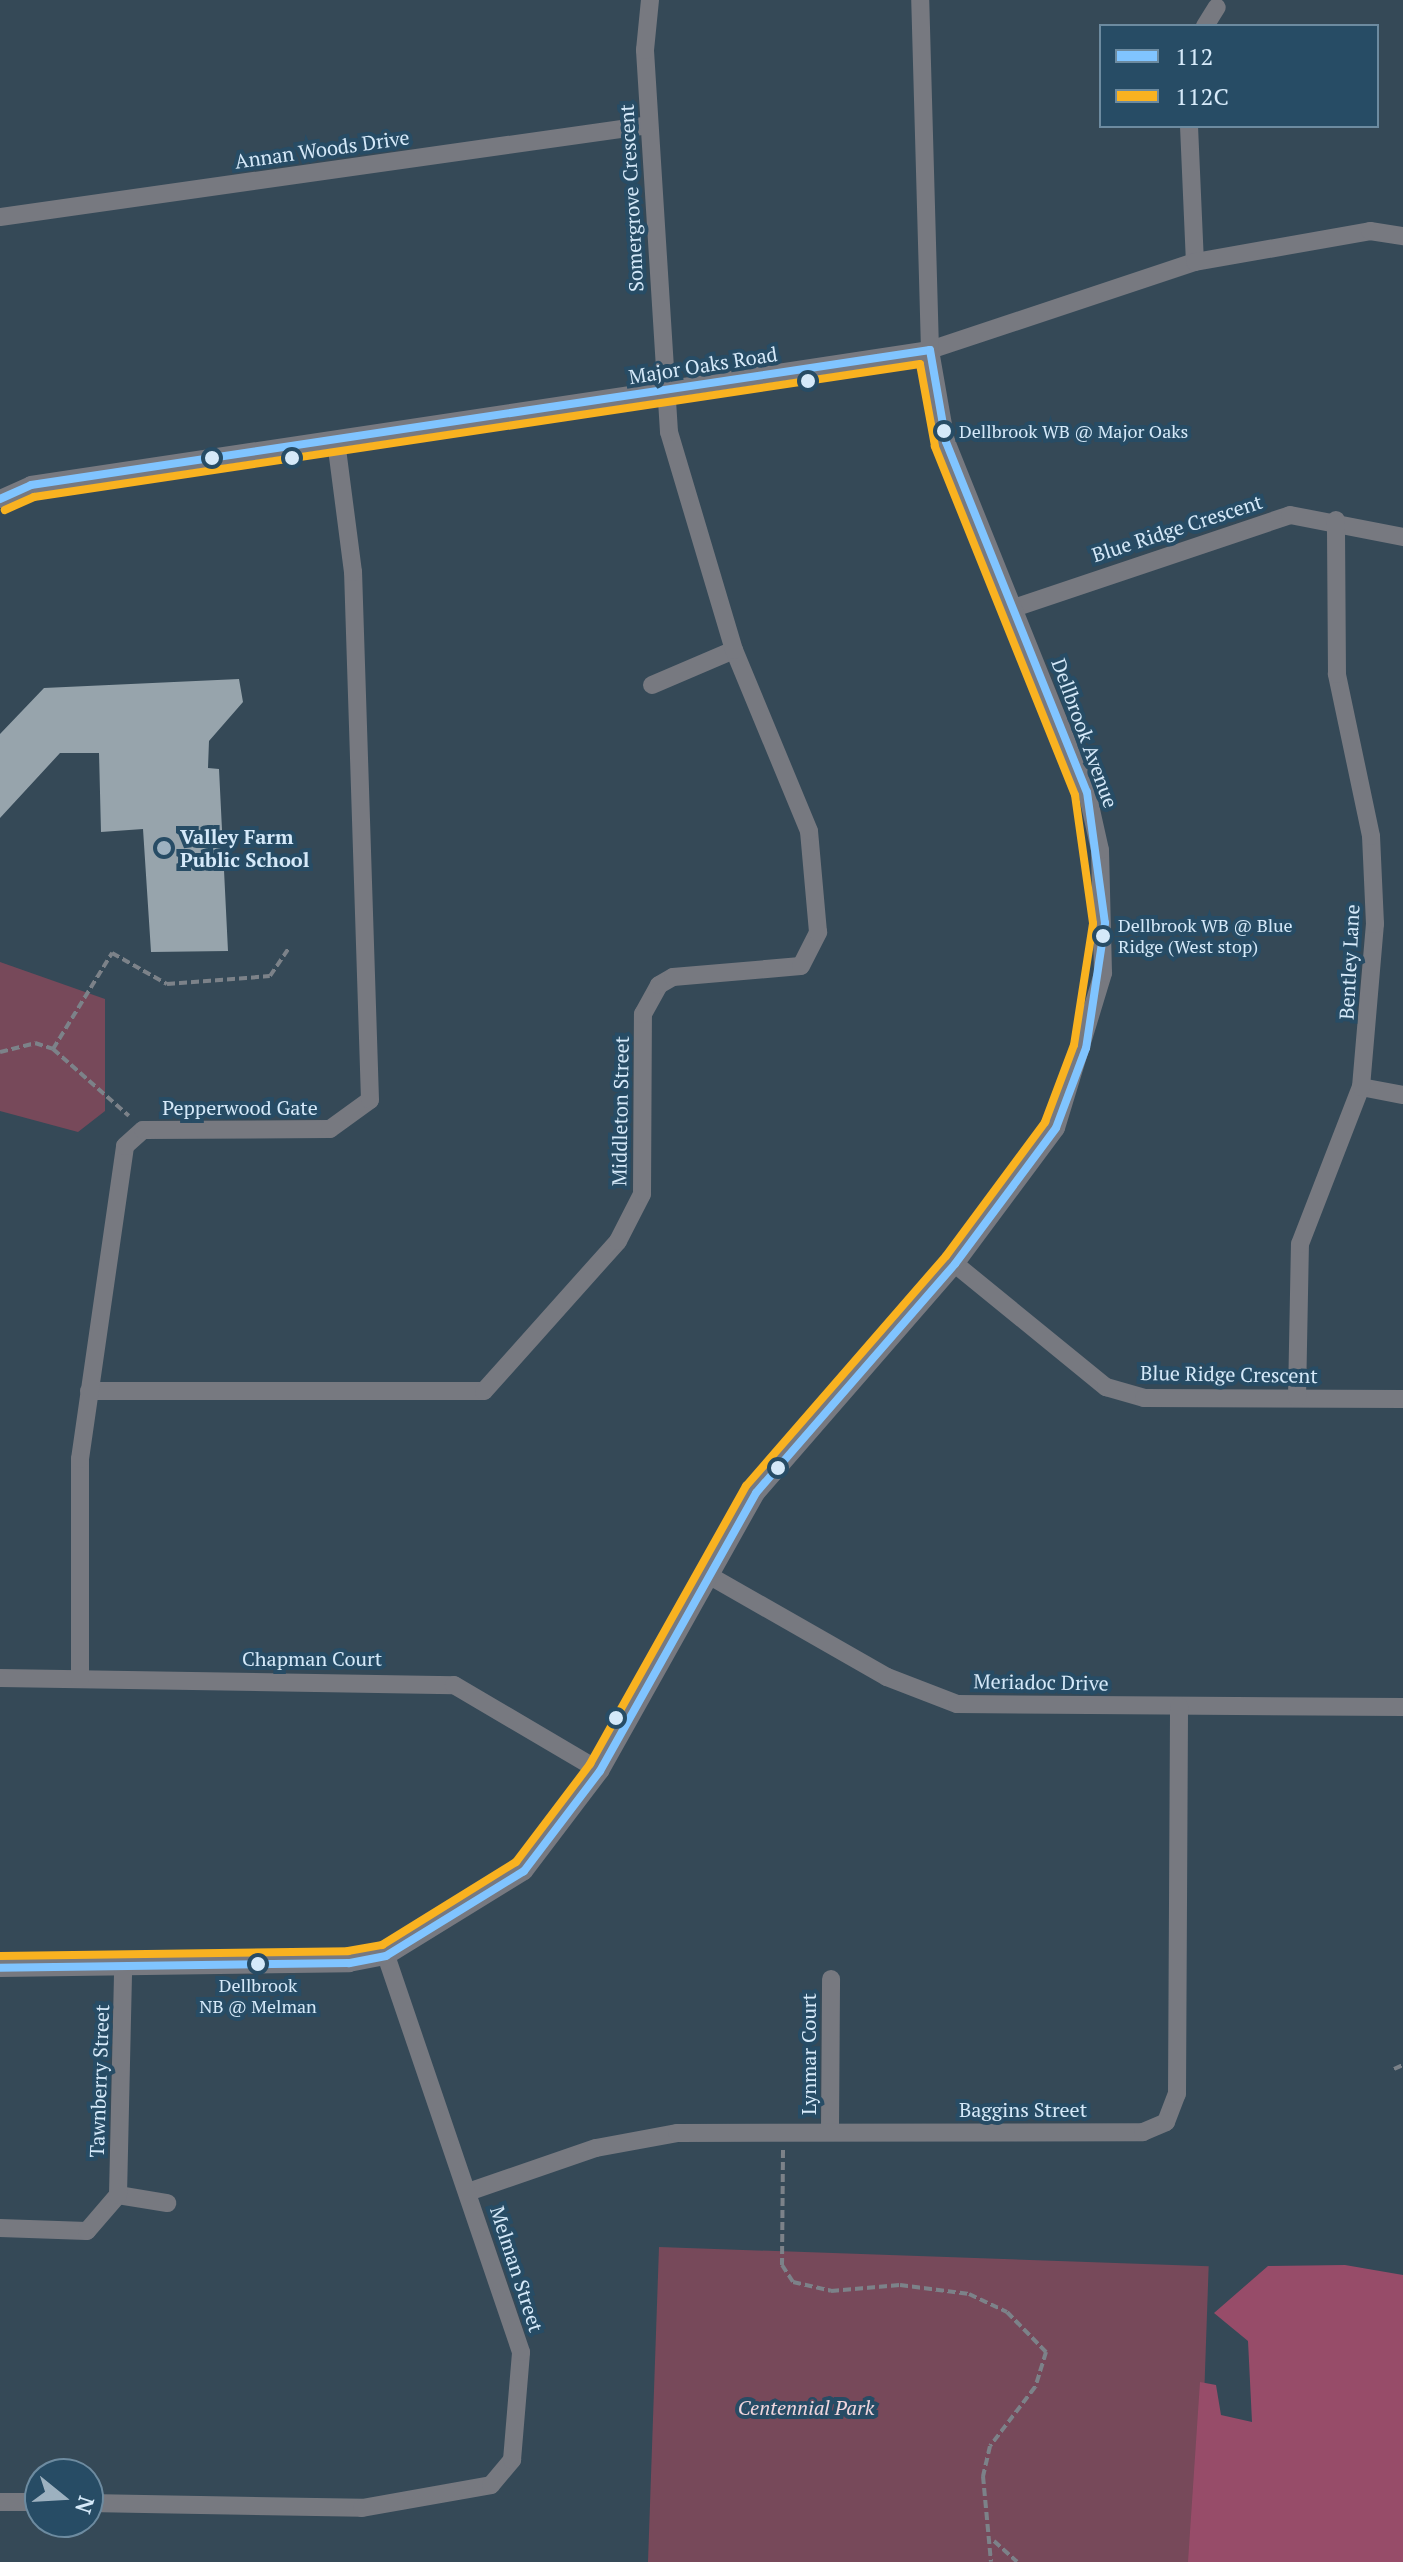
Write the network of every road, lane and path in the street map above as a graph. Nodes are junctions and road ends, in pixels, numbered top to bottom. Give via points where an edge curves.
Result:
1 (650, 0) edge
2 (920, 0) edge
3 (1217, 7) dead end
4 (1206, 24) edge
5 (649, 125) junction
6 (1189, 128) edge
7 (0, 217) edge
8 (1403, 236) edge
9 (1195, 262) junction
10 (930, 350) junction
11 (663, 394) junction
12 (336, 441) junction
13 (0, 499) edge
14 (1336, 520) junction
15 (1403, 537) edge
16 (1014, 608) junction
17 (734, 650) junction
18 (652, 685) dead end
19 (289, 948) dead end
20 (53, 1049) junction
21 (0, 1052) edge
22 (1361, 1087) junction
23 (1403, 1095) edge
24 (143, 1130) junction
25 (955, 1264) junction
26 (89, 1391) junction
27 (1297, 1398) junction
28 (1403, 1399) edge
29 (710, 1576) junction
30 (0, 1678) edge
31 (80, 1679) junction
32 (1179, 1706) junction
33 (1403, 1707) edge
34 (600, 1771) junction
35 (386, 1956) junction
36 (0, 1968) edge
37 (123, 1969) junction
38 (831, 1979) dead end
39 (1403, 2065) edge
40 (1394, 2069) dead end
41 (830, 2130) junction
42 (783, 2132) junction
43 (468, 2192) junction
44 (118, 2195) junction
45 (167, 2203) dead end
46 (0, 2228) edge
47 (0, 2502) edge
48 (24, 2502) edge
49 (104, 2503) edge
50 (994, 2541) junction
51 (991, 2562) edge
52 (1017, 2562) edge

1 - 5 street, Somergrove Crescent
2 - 10 street, Dellbrook Avenue
3 - 4 street
5 - 7 street, Annan Woods Drive
5 - 11 street, Somergrove Crescent
6 - 9 street
8 - 9 street, Major Oaks Road via 1370,231
9 - 10 street, Major Oaks Road
10 - 11 street, Major Oaks Road
10 - 16 street, Dellbrook Avenue via 946,442
11 - 12 street, Major Oaks Road
11 - 17 street, Middleton Street
12 - 13 street, Major Oaks Road via 31,485
12 - 24 street, Pepperwood Gate via 353,572 370,1100 330,1129
14 - 15 street, Blue Ridge Crescent
14 - 16 street, Blue Ridge Crescent via 1290,515 1205,538
14 - 22 street, Bentley Lane via 1337,674 1371,836 1375,924
16 - 25 street, Dellbrook Avenue via 1087,792 1100,850 1103,973 1056,1128
17 - 18 street
17 - 26 street, Middleton Street via 809,831 818,932 801,966 673,977 659,985 643,1014 642,1194 618,1241 484,1391
19 - 20 path via 270,976 167,984 112,953
20 - 21 path via 35,1043
20 - 24 path
22 - 23 street
22 - 27 street, Bentley Lane via 1300,1244
24 - 26 street, Pepperwood Gate via 118,1163
25 - 27 street, Blue Ridge Crescent via 1106,1387 1144,1398
25 - 29 street, Dellbrook Avenue via 756,1493
26 - 31 street, Pepperwood Gate via 80,1459
27 - 28 street, Blue Ridge Crescent
29 - 32 street, Meriadoc Drive via 887,1677 957,1704
29 - 34 street, Dellbrook Avenue
30 - 31 street, Chapman Court
31 - 34 street, Chapman Court via 454,1685
32 - 33 street, Meriadoc Drive
32 - 41 street, Baggins Street via 1177,2094 1166,2122 1143,2132
34 - 35 street, Dellbrook Avenue via 524,1871
35 - 37 street, Dellbrook Avenue via 338,1964
35 - 43 street, Melman Street
36 - 37 street, Dellbrook Avenue
37 - 44 street, Tawnberry Street
38 - 41 street, Lynmar Court
39 - 40 path
41 - 42 street, Baggins Street
42 - 43 street, Baggins Street via 677,2133 609,2145
42 - 50 path via 782,2265 793,2282 831,2291 900,2285 969,2294 1007,2312 1046,2352 1035,2387 990,2446 983,2476
43 - 49 street, Melman Street via 521,2352 512,2460 491,2485 362,2508
44 - 45 street
44 - 46 street via 87,2231
47 - 48 street
50 - 51 path
50 - 52 path

